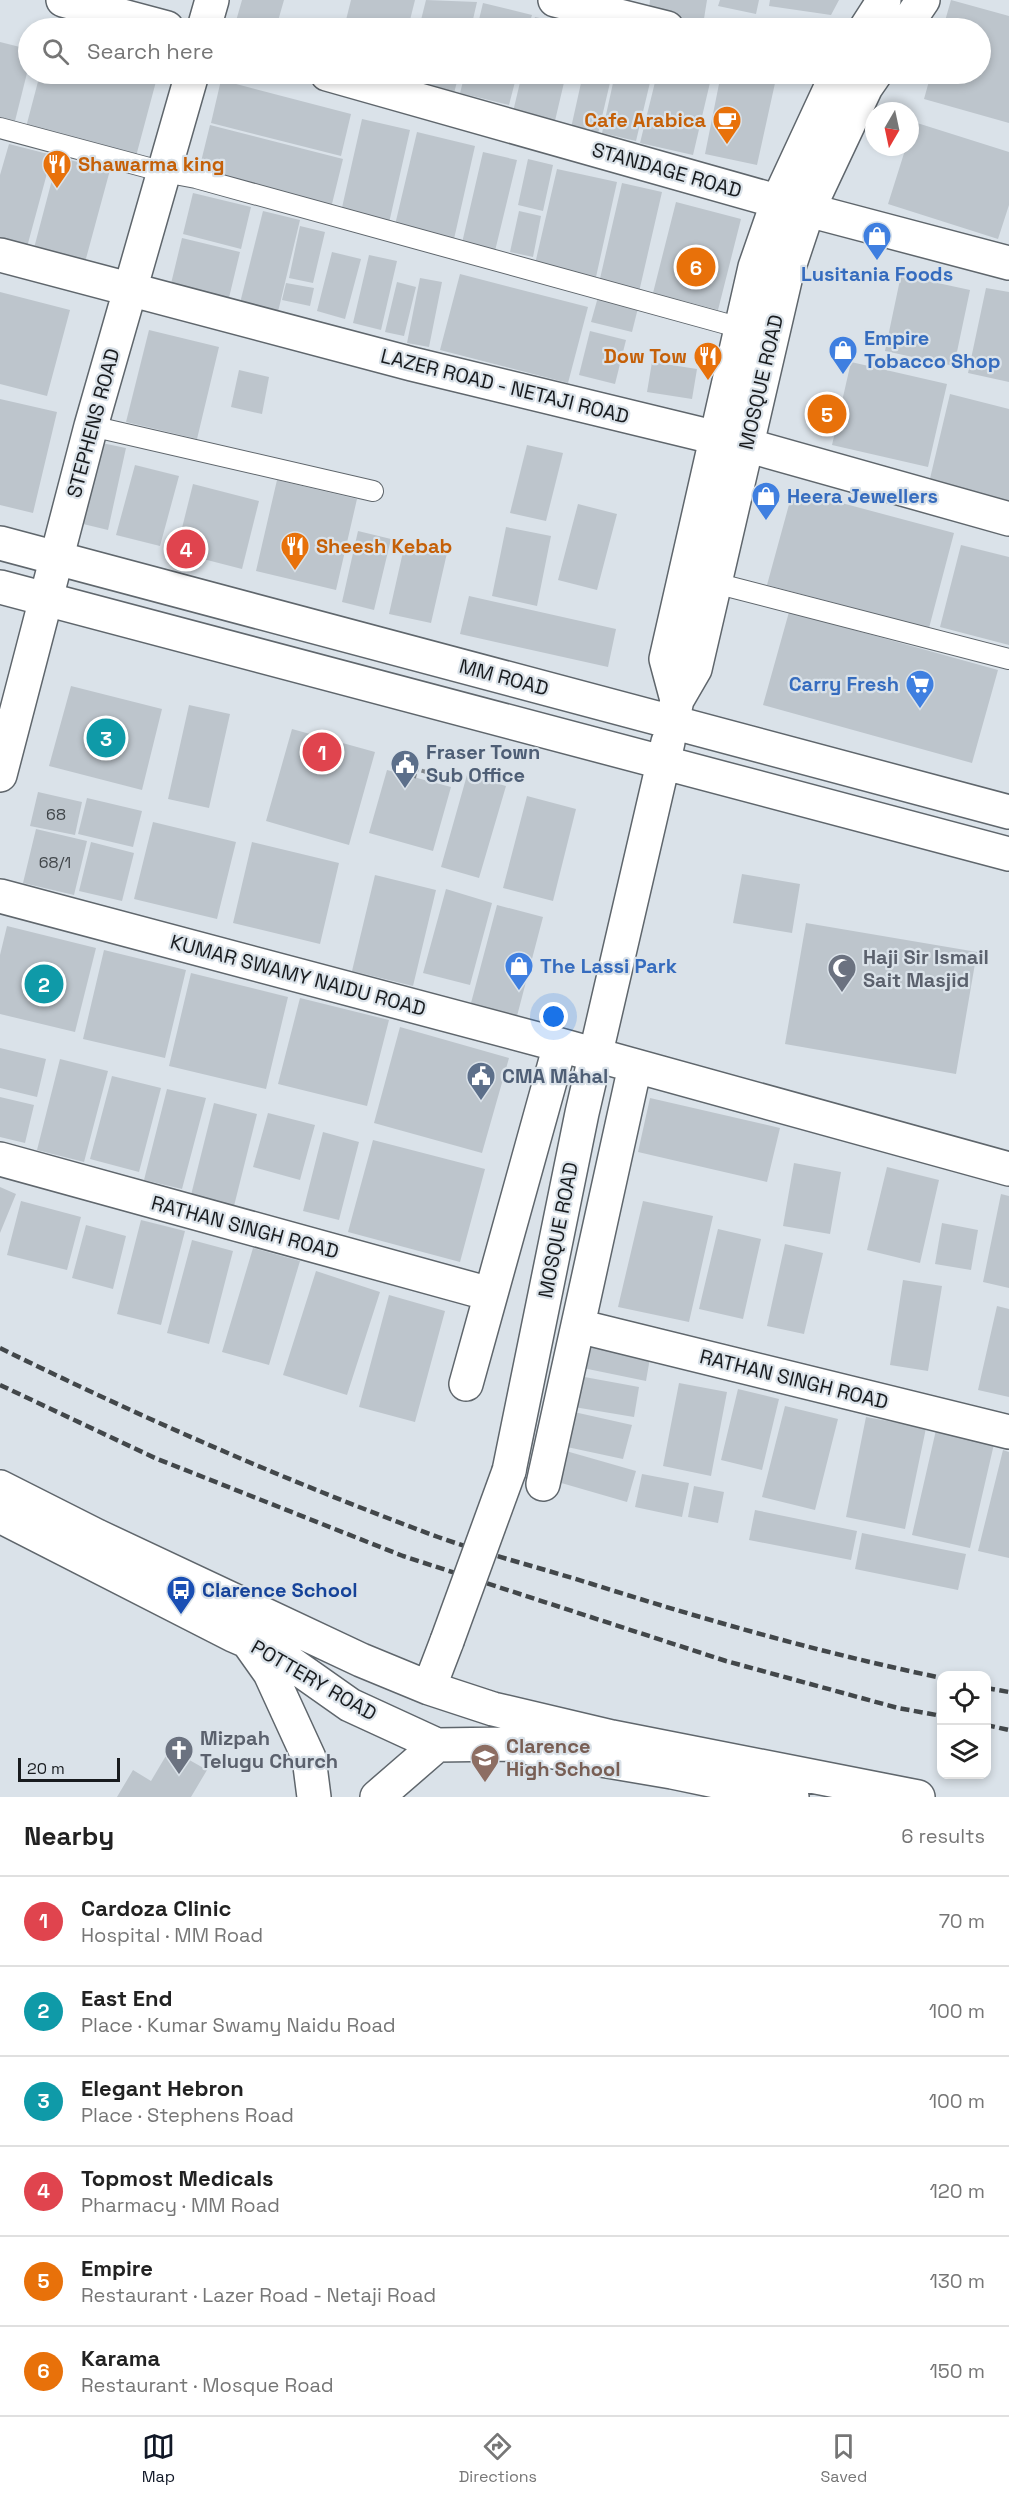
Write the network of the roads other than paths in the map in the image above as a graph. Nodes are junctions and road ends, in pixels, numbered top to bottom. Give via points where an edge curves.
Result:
1 (63, 0) edge
2 (212, 0) edge
3 (555, 0) edge
4 (884, 0) edge
5 (923, 0) edge
6 (130, 18) edge
7 (207, 18) edge
8 (627, 18) edge
9 (872, 18) edge
10 (911, 18) edge
11 (189, 84) edge
12 (362, 84) edge
13 (834, 84) edge
14 (868, 84) edge
15 (0, 128) edge
16 (164, 172) junction
17 (793, 206) junction
18 (0, 255) edge
19 (1009, 263) edge
20 (131, 289) junction
21 (741, 328) junction
22 (91, 426) junction
23 (715, 438) junction
24 (746, 445) junction
25 (373, 491) dead end
26 (1009, 519) edge
27 (0, 543) edge
28 (57, 558) junction
29 (715, 583) junction
30 (0, 586) edge
31 (46, 599) junction
32 (1009, 659) edge
33 (675, 711) junction
34 (664, 764) junction
35 (0, 774) edge
36 (1009, 812) edge
37 (1009, 854) edge
38 (0, 896) edge
39 (560, 1045) junction
40 (595, 1055) junction
41 (635, 1066) junction
42 (0, 1159) edge
43 (1009, 1169) edge
44 (490, 1294) junction
45 (578, 1326) junction
46 (466, 1384) dead end
47 (1009, 1432) edge
48 (543, 1484) dead end
49 (0, 1487) edge
50 (0, 1516) edge
51 (248, 1642) junction
52 (429, 1688) junction
53 (437, 1745) junction
54 (314, 1797) edge
55 (377, 1797) edge
56 (792, 1797) edge
57 (918, 1797) edge

1 - 6 street
2 - 7 street
3 - 8 street
4 - 9 street
5 - 10 street
11 - 16 street, STEPHENS ROAD
12 - 17 street, STANDAGE ROAD
13 - 17 street, MOSQUE ROAD
14 - 17 street, MOSQUE ROAD
15 - 16 lane
16 - 20 street, STEPHENS ROAD
16 - 21 lane
17 - 19 street, STANDAGE ROAD
17 - 21 street, MOSQUE ROAD via 755,267
17 - 24 street, MOSQUE ROAD via 786,276
18 - 20 street, LAZER ROAD - NETAJI ROAD
20 - 22 street, STEPHENS ROAD
20 - 23 street, LAZER ROAD - NETAJI ROAD via 412,364
21 - 23 street, MOSQUE ROAD
22 - 25 lane
22 - 28 street, STEPHENS ROAD
23 - 24 street, LAZER ROAD - NETAJI ROAD
23 - 33 street, MOSQUE ROAD via 666,659
24 - 26 street, LAZER ROAD - NETAJI ROAD
24 - 29 street, MOSQUE ROAD
27 - 28 street, MM ROAD
28 - 31 street, STEPHENS ROAD
28 - 33 street, MM ROAD
29 - 32 lane
29 - 33 street, MOSQUE ROAD via 696,669
30 - 31 street
31 - 34 street
31 - 35 street, STEPHENS ROAD
33 - 34 street, MOSQUE ROAD
33 - 36 street, MM ROAD
34 - 37 street
34 - 40 street, MOSQUE ROAD
38 - 39 street, KUMAR SWAMY NAIDU ROAD
39 - 40 street, KUMAR SWAMY NAIDU ROAD
39 - 44 street
40 - 41 street, KUMAR SWAMY NAIDU ROAD
40 - 52 street, MOSQUE ROAD, bridge via 509,1472
41 - 43 street, KUMAR SWAMY NAIDU ROAD
41 - 45 street
42 - 44 street, RATHAN SINGH ROAD
44 - 46 street
45 - 47 street, RATHAN SINGH ROAD
45 - 48 street
49 - 52 street, POTTERY ROAD via 361,1660
50 - 51 street, POTTERY ROAD
51 - 53 street, POTTERY ROAD via 279,1655 350,1705
51 - 54 street via 270,1673 309,1758
52 - 57 street, POTTERY ROAD via 493,1709 612,1737
53 - 55 street
53 - 56 street, POTTERY ROAD via 507,1744

